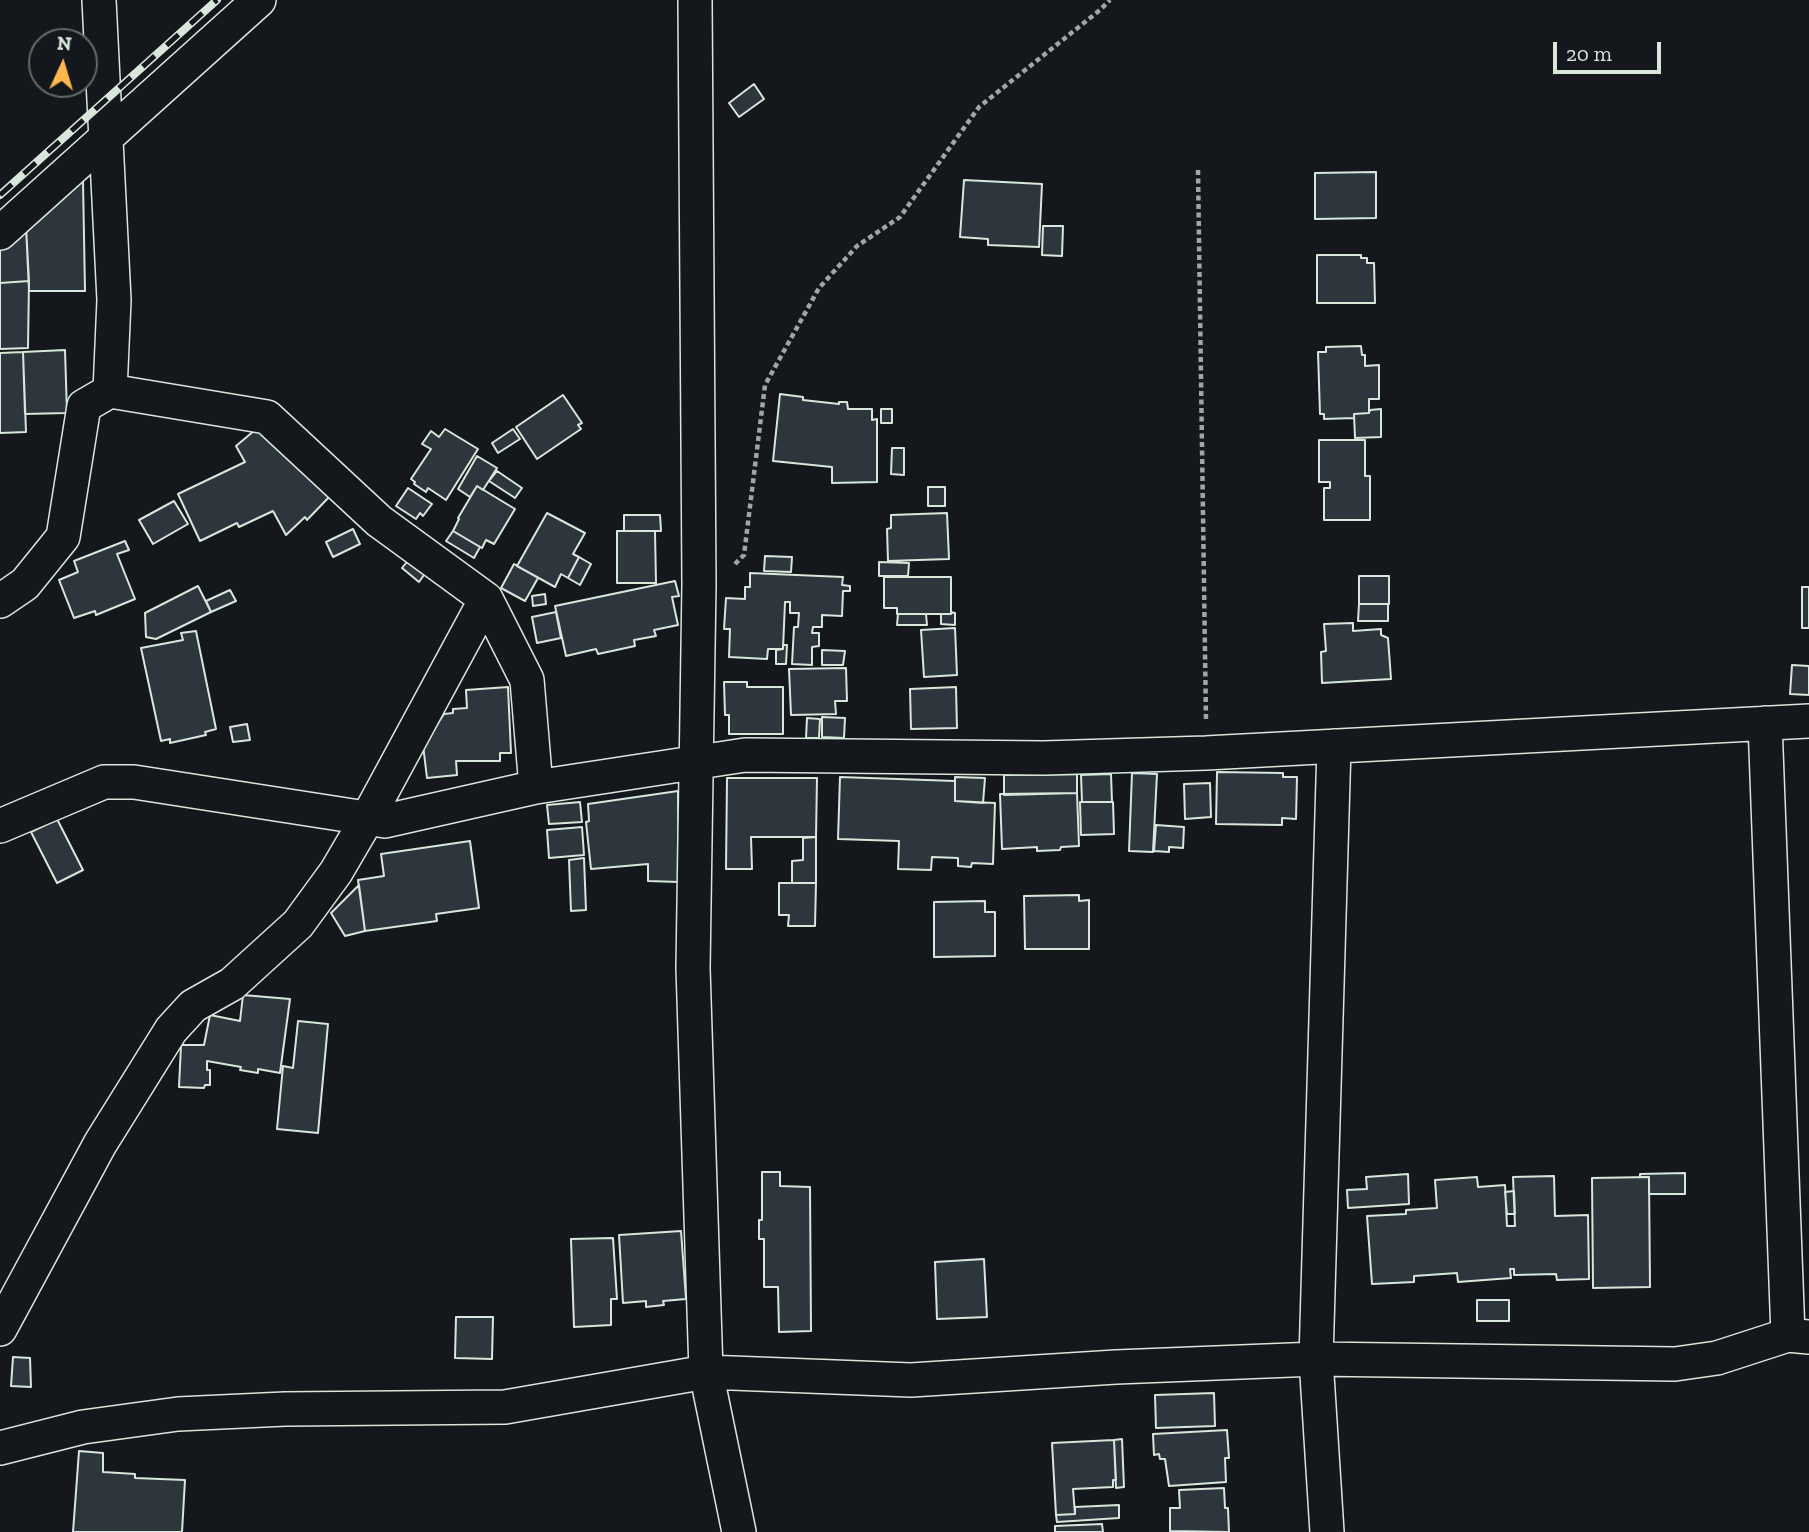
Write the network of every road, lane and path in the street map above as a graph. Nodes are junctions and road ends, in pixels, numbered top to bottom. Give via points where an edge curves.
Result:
1 (99, 0) edge
2 (259, 0) edge
3 (695, 0) edge
4 (1110, 0) edge
5 (106, 136) junction
6 (1198, 170) dead end
7 (0, 233) edge
8 (110, 391) junction
9 (699, 584) junction
10 (486, 599) junction
11 (0, 601) edge
12 (1809, 721) edge
13 (1765, 723) junction
14 (1334, 746) junction
15 (1206, 753) junction
16 (696, 761) junction
17 (536, 787) junction
18 (367, 819) junction
19 (0, 826) edge
20 (0, 1329) edge
21 (1798, 1336) edge
22 (1316, 1359) junction
23 (706, 1372) junction
24 (0, 1448) edge
25 (739, 1532) edge
26 (1327, 1532) edge

1 - 5 street
2 - 5 street
3 - 9 street
4 - 9 path via 979,107 900,217 857,246 820,288 765,385 744,555 719,581
5 - 7 street
5 - 8 street via 114,300
6 - 15 path
8 - 10 street via 267,417 379,521
8 - 11 street via 84,407 63,537 25,584
9 - 16 street
10 - 17 street via 527,680
10 - 18 street
12 - 13 street
13 - 14 street
13 - 21 street
14 - 15 street
14 - 22 street
15 - 16 street via 1044,758 745,755
16 - 17 street
16 - 23 street via 693,968
17 - 18 street via 385,821
18 - 19 street via 134,782 104,782
18 - 20 street via 298,924 232,984 193,1006 171,1030 100,1144
21 - 22 street via 1675,1364
22 - 23 street via 911,1380
22 - 26 street
23 - 24 street via 505,1407 178,1415 83,1427
23 - 25 street

